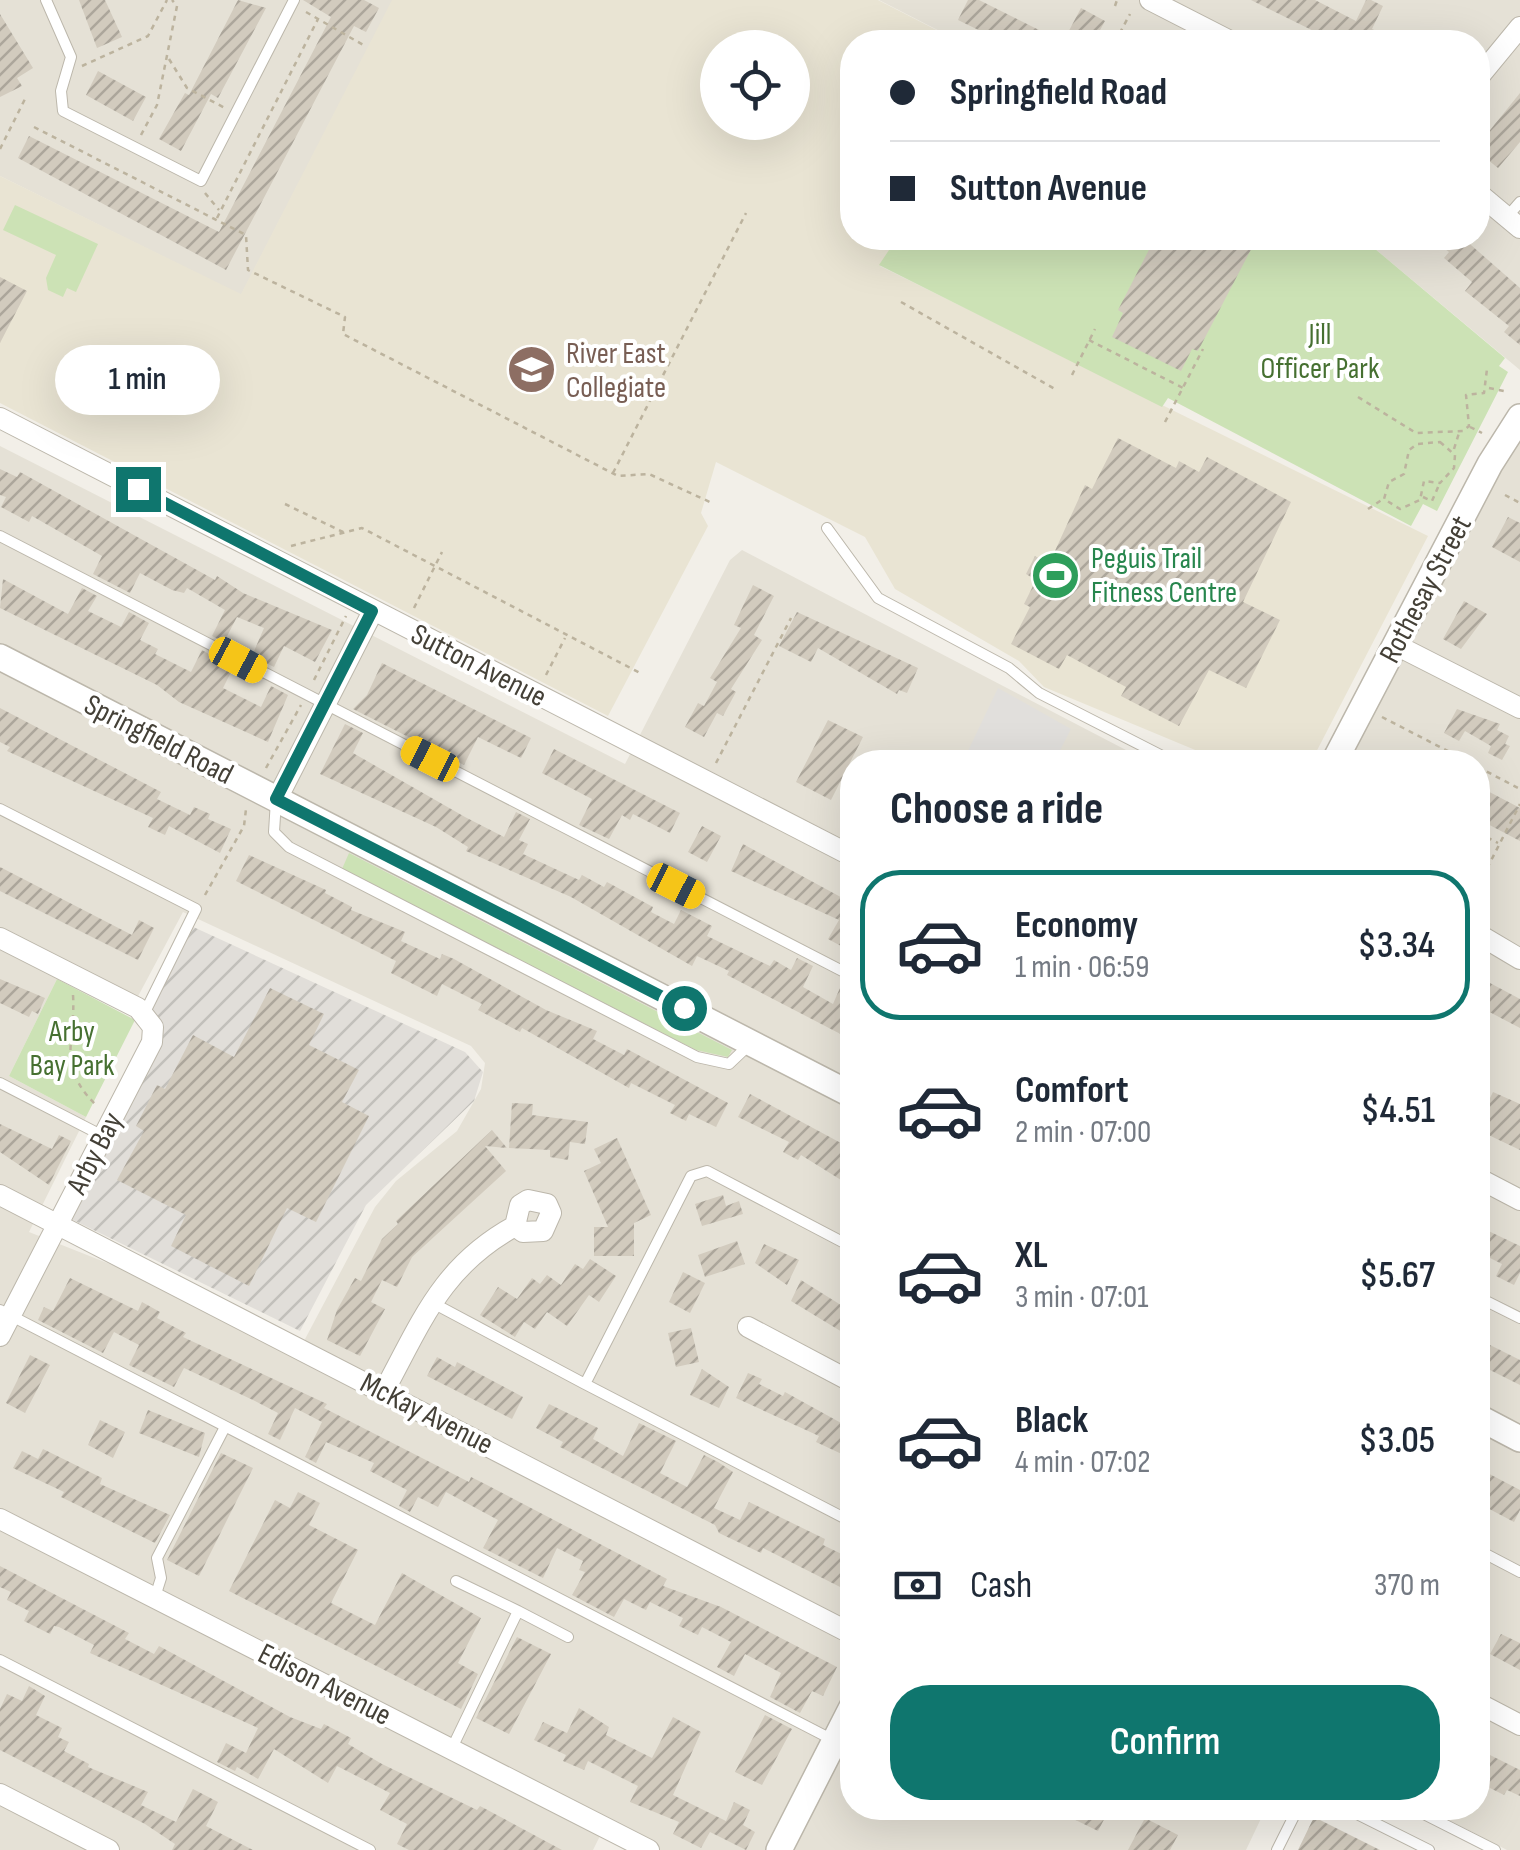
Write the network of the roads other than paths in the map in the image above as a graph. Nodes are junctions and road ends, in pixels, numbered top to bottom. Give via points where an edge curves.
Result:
1 (46, 0) edge
2 (1155, 1) edge
3 (294, 2) edge
4 (1520, 27) edge
5 (1209, 30) edge
6 (1490, 63) edge
7 (1490, 200) edge
8 (1516, 216) edge
9 (1520, 417) edge
10 (0, 418) edge
11 (828, 528) dead end
12 (0, 536) edge
13 (372, 611) junction
14 (1396, 644) junction
15 (0, 657) edge
16 (315, 700) junction
17 (1520, 708) edge
18 (1150, 750) edge
19 (1340, 750) edge
20 (276, 799) junction
21 (0, 809) edge
22 (840, 850) edge
23 (0, 938) edge
24 (1490, 941) edge
25 (1520, 960) edge
26 (840, 970) edge
27 (144, 1012) junction
28 (752, 1043) junction
29 (0, 1083) edge
30 (840, 1089) edge
31 (103, 1136) junction
32 (1490, 1184) edge
33 (0, 1195) edge
34 (1520, 1200) edge
35 (58, 1225) junction
36 (515, 1226) dead end
37 (840, 1241) edge
38 (431, 1302) junction
39 (1490, 1302) edge
40 (5, 1313) edge
41 (1520, 1318) edge
42 (748, 1328) dead end
43 (0, 1336) edge
44 (840, 1376) edge
45 (585, 1384) junction
46 (384, 1391) junction
47 (1490, 1423) edge
48 (225, 1426) junction
49 (1520, 1438) edge
50 (840, 1516) edge
51 (0, 1518) edge
52 (1490, 1556) edge
53 (1520, 1572) edge
54 (456, 1581) dead end
55 (154, 1597) junction
56 (518, 1610) junction
57 (840, 1628) edge
58 (568, 1637) dead end
59 (0, 1660) edge
60 (1490, 1709) edge
61 (1520, 1725) edge
62 (840, 1731) edge
63 (835, 1741) junction
64 (452, 1748) junction
65 (0, 1794) edge
66 (1292, 1820) edge
67 (1369, 1820) edge
68 (1435, 1820) edge
69 (1492, 1849) edge
70 (109, 1850) edge
71 (370, 1850) edge
72 (649, 1850) edge
73 (779, 1850) edge
74 (1276, 1850) edge
75 (1428, 1850) edge

1 - 3 lane via 72,66 63,111 202,181
2 - 5 street
4 - 6 street
7 - 8 street
9 - 14 street, Rothesay Street
10 - 13 street, Sutton Avenue
11 - 18 lane via 878,598 1009,668 1039,694
12 - 16 lane
13 - 16 street
13 - 22 street, Sutton Avenue
14 - 17 street
14 - 19 street, Rothesay Street
15 - 20 street, Springfield Road
16 - 20 street
16 - 26 lane
20 - 28 street, Springfield Road
20 - 28 lane via 274,832 289,848 697,1057 729,1064
21 - 27 lane via 196,909
23 - 27 street
24 - 25 street
27 - 31 street, Arby Bay via 152,1042
28 - 30 street, Springfield Road
29 - 31 lane
31 - 35 street, Arby Bay
32 - 34 street
33 - 35 street, McKay Avenue
35 - 40 street, Arby Bay
35 - 46 street, McKay Avenue
36 - 38 street via 469,1256
37 - 45 lane via 706,1171 691,1176
38 - 45 lane
38 - 46 street
39 - 41 lane
40 - 43 street, Arby Bay
40 - 48 lane
42 - 44 street
45 - 50 lane
46 - 57 street, McKay Avenue
47 - 49 street
48 - 55 lane via 157,1558 161,1578
48 - 63 lane
51 - 55 street, Edison Avenue
52 - 53 lane
54 - 56 lane
55 - 64 street, Edison Avenue
56 - 58 lane
56 - 64 lane
59 - 71 lane
60 - 61 street
62 - 63 street
63 - 73 street
64 - 72 street, Edison Avenue
65 - 70 street
66 - 74 lane
67 - 75 lane
68 - 69 lane

